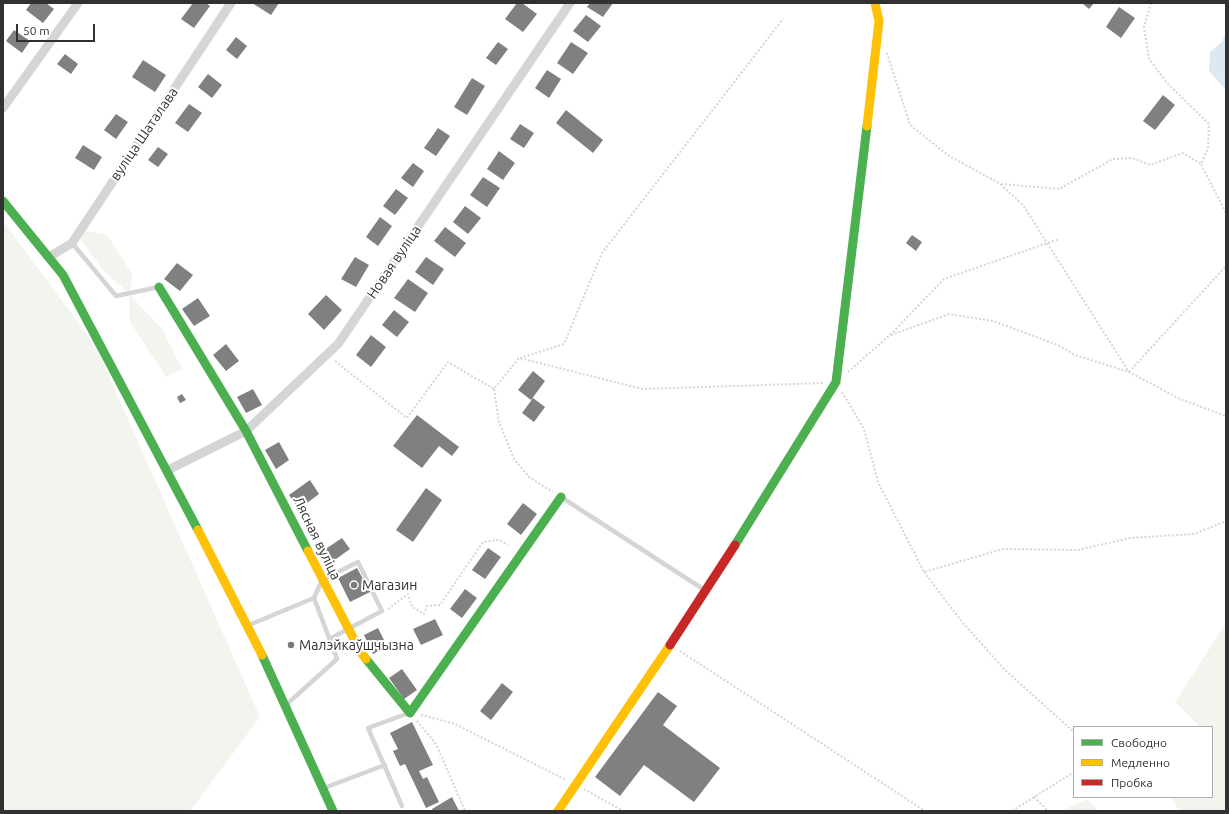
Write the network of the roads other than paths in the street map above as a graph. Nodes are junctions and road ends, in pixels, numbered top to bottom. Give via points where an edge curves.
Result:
1 (78, 3) edge
2 (231, 3) edge
3 (570, 3) edge
4 (875, 3) edge
5 (3, 108) edge
6 (3, 201) edge
7 (72, 243) junction
8 (49, 257) junction
9 (159, 287) joint
10 (246, 431) junction
11 (168, 470) junction
12 (561, 498) joint
13 (322, 580) junction
14 (706, 591) junction
15 (314, 598) junction
16 (247, 626) junction
17 (348, 629) junction
18 (330, 639) junction
19 (285, 706) junction
20 (410, 713) junction
21 (384, 765) junction
22 (323, 789) junction
23 (402, 806) dead end
24 (333, 811) edge
25 (558, 811) edge

1 - 5 street
2 - 7 street, вуліца Шаталава
3 - 10 street, Новая вуліца via 338,344
4 - 14 street via 879,21 836,382
6 - 8 street
7 - 8 street, вуліца Шаталава
7 - 9 lane via 116,296
8 - 11 street via 63,275
9 - 10 street, Лясная вуліца
10 - 11 street, Новая вуліца
10 - 13 street, Лясная вуліца
11 - 16 street
12 - 14 lane
12 - 20 street
13 - 15 lane
13 - 17 street, Лясная вуліца
13 - 17 lane via 358,562 382,611
14 - 25 street
15 - 16 lane
15 - 18 lane
16 - 19 street
17 - 18 lane
17 - 20 street, Лясная вуліца via 360,651
18 - 19 lane via 337,659
19 - 22 street
20 - 21 lane via 368,728
21 - 22 lane
21 - 23 lane
22 - 24 street

